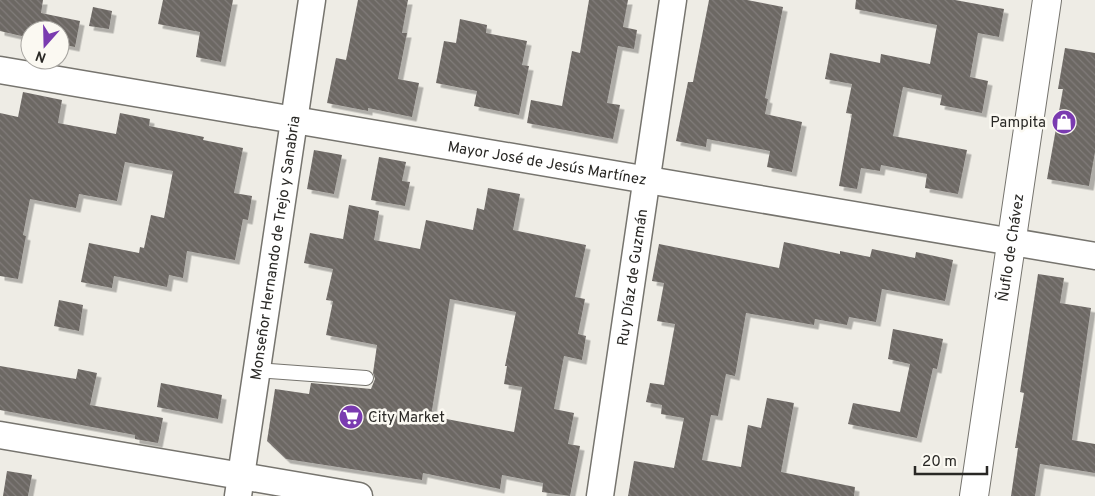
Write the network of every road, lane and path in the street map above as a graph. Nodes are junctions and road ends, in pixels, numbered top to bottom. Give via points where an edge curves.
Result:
1 (312, 0) edge
2 (674, 0) edge
3 (1047, 0) edge
4 (0, 70) edge
5 (294, 120) junction
6 (647, 180) junction
7 (1011, 241) junction
8 (1095, 256) edge
9 (256, 370) junction
10 (366, 378) dead end
11 (0, 435) edge
12 (239, 486) edge
13 (359, 496) edge
14 (600, 496) edge
15 (974, 496) edge

1 - 5 street, Monseñor Hernando de Trejo y Sanabria
2 - 6 street, Ruy Díaz de Guzmán
3 - 7 street, Ñuflo de Chávez
4 - 5 street, Mayor José de Jesús Martínez
5 - 6 street, Mayor José de Jesús Martínez
5 - 9 street, Monseñor Hernando de Trejo y Sanabria
6 - 7 street, Mayor José de Jesús Martínez
6 - 14 street, Ruy Díaz de Guzmán
7 - 8 street, Mayor José de Jesús Martínez
7 - 15 street, Ñuflo de Chávez
9 - 10 lane
9 - 12 street, Monseñor Hernando de Trejo y Sanabria
11 - 12 street
12 - 13 street

